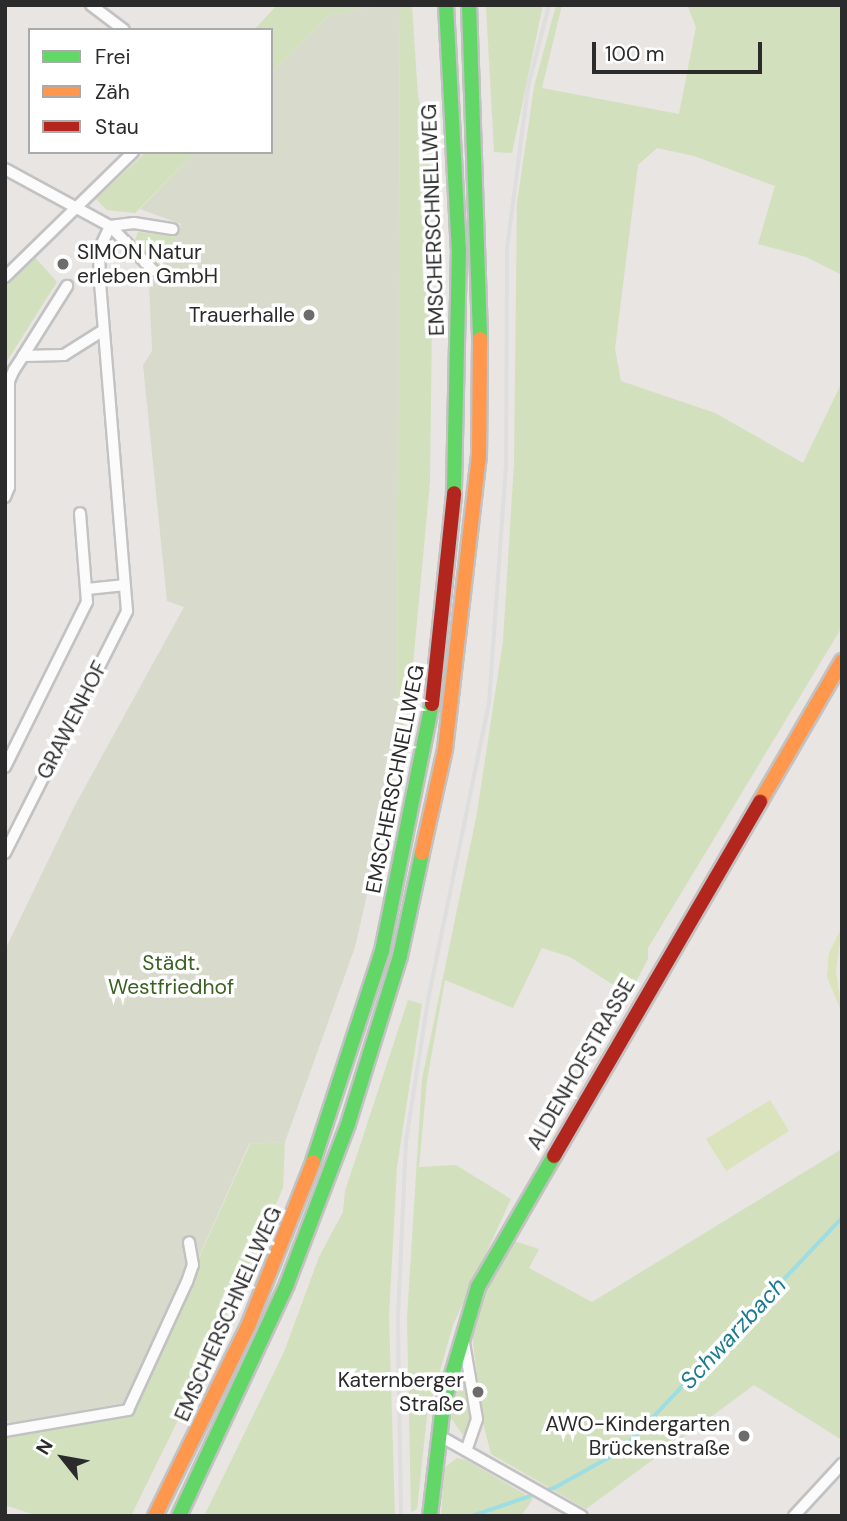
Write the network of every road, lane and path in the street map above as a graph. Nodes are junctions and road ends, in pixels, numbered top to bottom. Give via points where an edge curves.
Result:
1 (91, 5) edge
2 (446, 5) edge
3 (469, 5) edge
4 (121, 28) edge
5 (132, 154) edge
6 (5, 169) edge
7 (78, 205) junction
8 (110, 226) junction
9 (173, 229) dead end
10 (153, 270) dead end
11 (5, 277) edge
12 (67, 286) dead end
13 (102, 331) junction
14 (23, 356) junction
15 (5, 497) edge
16 (80, 513) dead end
17 (123, 585) junction
18 (88, 589) junction
19 (842, 661) edge
20 (5, 767) edge
21 (5, 853) edge
22 (189, 1242) dead end
23 (462, 1332) junction
24 (5, 1431) edge
25 (438, 1435) junction
26 (467, 1448) junction
27 (842, 1464) edge
28 (155, 1516) edge
29 (179, 1516) edge
30 (430, 1516) edge
31 (582, 1516) edge
32 (794, 1516) edge

1 - 4 street
2 - 28 main road, EMSCHERSCHNELLWEG via 459,249 458,449 443,634 426,747 382,951 331,1118 255,1312
3 - 29 main road, EMSCHERSCHNELLWEG via 479,217 479,457 445,749 400,956 352,1113 287,1284
5 - 7 street
6 - 7 street
7 - 8 street
7 - 11 street
8 - 9 street via 135,223
8 - 10 street
8 - 13 street, GRAWENHOF via 99,250
12 - 14 street
13 - 14 street via 64,355
13 - 17 street, GRAWENHOF
14 - 15 street via 9,381 9,487
16 - 18 street, GRAWENHOF
17 - 18 street
17 - 21 street, GRAWENHOF via 127,611
18 - 20 street, GRAWENHOF via 87,602
19 - 23 main road, ALDENHOFSTRASSE via 506,1233
22 - 24 street via 193,1265 187,1282 128,1410
23 - 25 main road, ALDENHOFSTRASSE
23 - 26 street via 477,1419
25 - 26 street
25 - 30 main road, ALDENHOFSTRASSE
26 - 31 street
27 - 32 street

